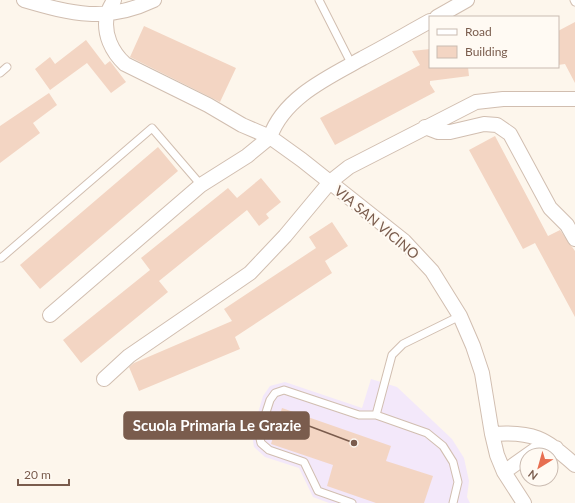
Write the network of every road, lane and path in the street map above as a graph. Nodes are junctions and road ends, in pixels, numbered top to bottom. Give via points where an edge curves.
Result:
1 (24, 0) edge
2 (114, 0) edge
3 (154, 0) edge
4 (319, 0) edge
5 (467, 0) edge
6 (107, 15) junction
7 (439, 16) edge
8 (429, 22) edge
9 (352, 64) junction
10 (7, 67) dead end
11 (0, 73) edge
12 (575, 91) edge
13 (561, 98) junction
14 (575, 99) edge
15 (425, 127) junction
16 (270, 137) junction
17 (330, 182) junction
18 (201, 186) junction
19 (575, 239) edge
20 (1, 258) edge
21 (50, 315) dead end
22 (460, 316) junction
23 (104, 379) dead end
24 (376, 415) junction
25 (492, 434) junction
26 (554, 447) edge
27 (559, 451) edge
28 (519, 461) edge
29 (575, 465) edge
30 (504, 472) junction
31 (352, 503) edge
32 (453, 503) edge
33 (524, 503) edge

1 - 6 street via 68,13
2 - 6 street, VIA SAN VICINO
3 - 6 street via 136,9
4 - 9 lane
5 - 7 street
6 - 16 street, VIA SAN VICINO via 108,40 115,55 125,64
8 - 9 street
9 - 16 street via 307,90 285,110 274,125
10 - 11 lane
12 - 13 street
13 - 14 street
13 - 15 street via 476,102
15 - 17 street via 349,167
15 - 19 street via 438,132 450,132 484,124 497,125 510,134 550,208 567,225
16 - 17 street, VIA SAN VICINO
16 - 18 street via 247,156
17 - 22 street, VIA SAN VICINO via 404,241 432,271
17 - 23 street, VIA SAN VICINO via 250,273 129,356
18 - 20 lane via 152,128
18 - 21 street
22 - 24 lane via 403,344 392,355
22 - 25 street, VIA SAN VICINO via 482,373
24 - 31 lane via 359,415 284,390 274,393 270,400 259,434 261,443 269,450 304,462 318,491
24 - 32 lane via 427,433 443,446 453,462 458,482
25 - 26 street via 533,435
25 - 30 street, VIA SAN VICINO
27 - 29 street
28 - 30 street
30 - 33 street, VIA SAN VICINO

